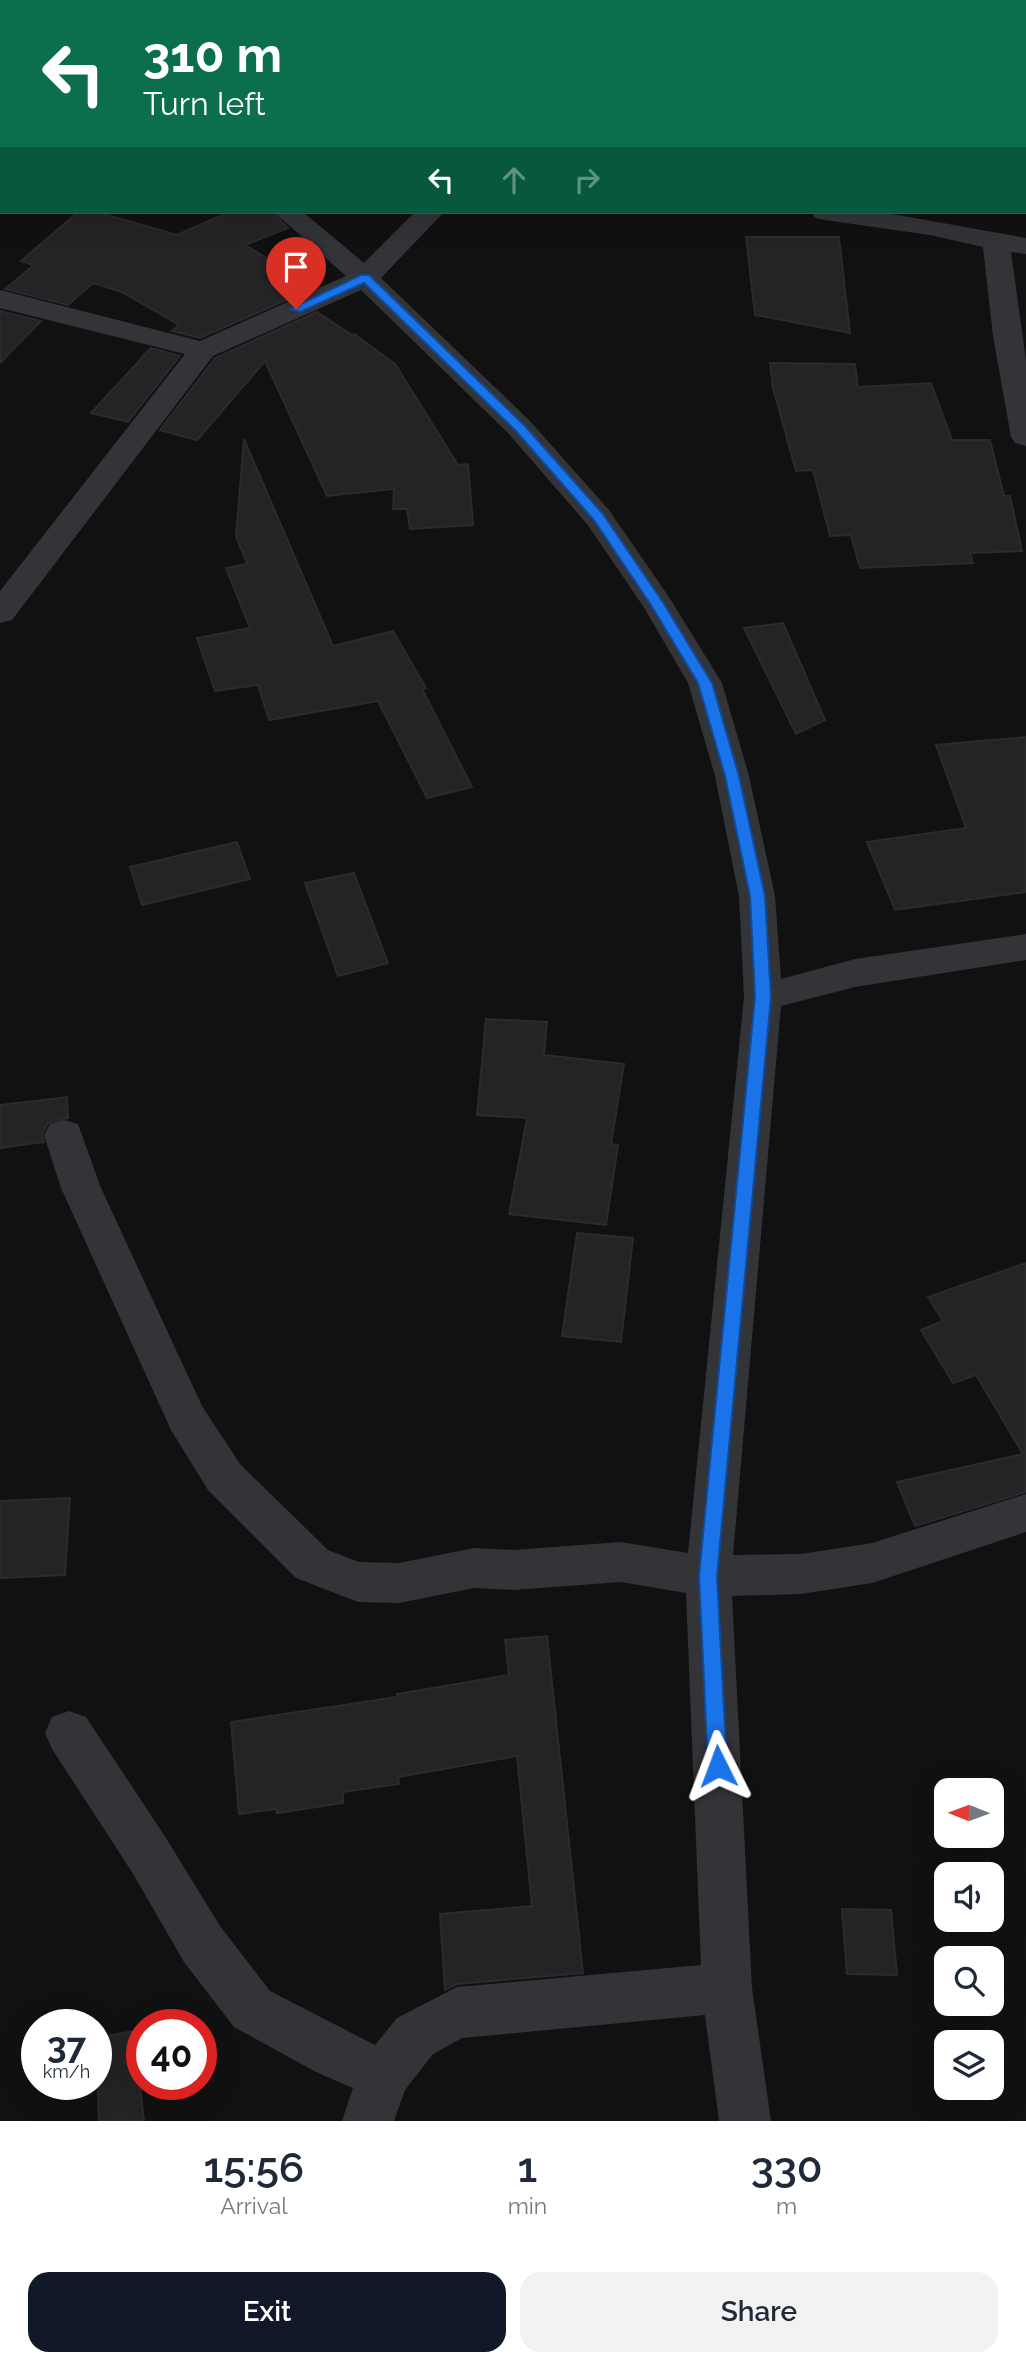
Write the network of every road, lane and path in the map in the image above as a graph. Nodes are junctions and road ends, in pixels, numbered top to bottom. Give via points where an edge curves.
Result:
1 (289, 214) edge
2 (428, 214) edge
3 (839, 214) edge
4 (996, 242) junction
5 (1026, 246) edge
6 (365, 278) junction
7 (0, 299) edge
8 (203, 351) junction
9 (1026, 437) edge
10 (0, 613) edge
11 (1026, 947) edge
12 (763, 997) junction
13 (64, 1135) dead end
14 (1026, 1513) edge
15 (708, 1576) junction
16 (69, 1733) dead end
17 (727, 1988) junction
18 (376, 2098) edge
19 (745, 2121) edge

1 - 6 street
2 - 6 street
3 - 4 street
4 - 5 street
4 - 9 street
6 - 8 street
6 - 12 street via 519,428 598,517 705,683 732,776 757,896
7 - 8 street
8 - 10 street
11 - 12 street via 855,973
12 - 15 street
13 - 15 street via 82,1188 186,1417 224,1477 312,1564 358,1582 399,1583 474,1569 621,1562
14 - 15 street via 872,1563 801,1574
15 - 17 street
16 - 18 street via 202,1944 252,2009 334,2054
17 - 18 street via 457,2014 415,2036
17 - 19 street

